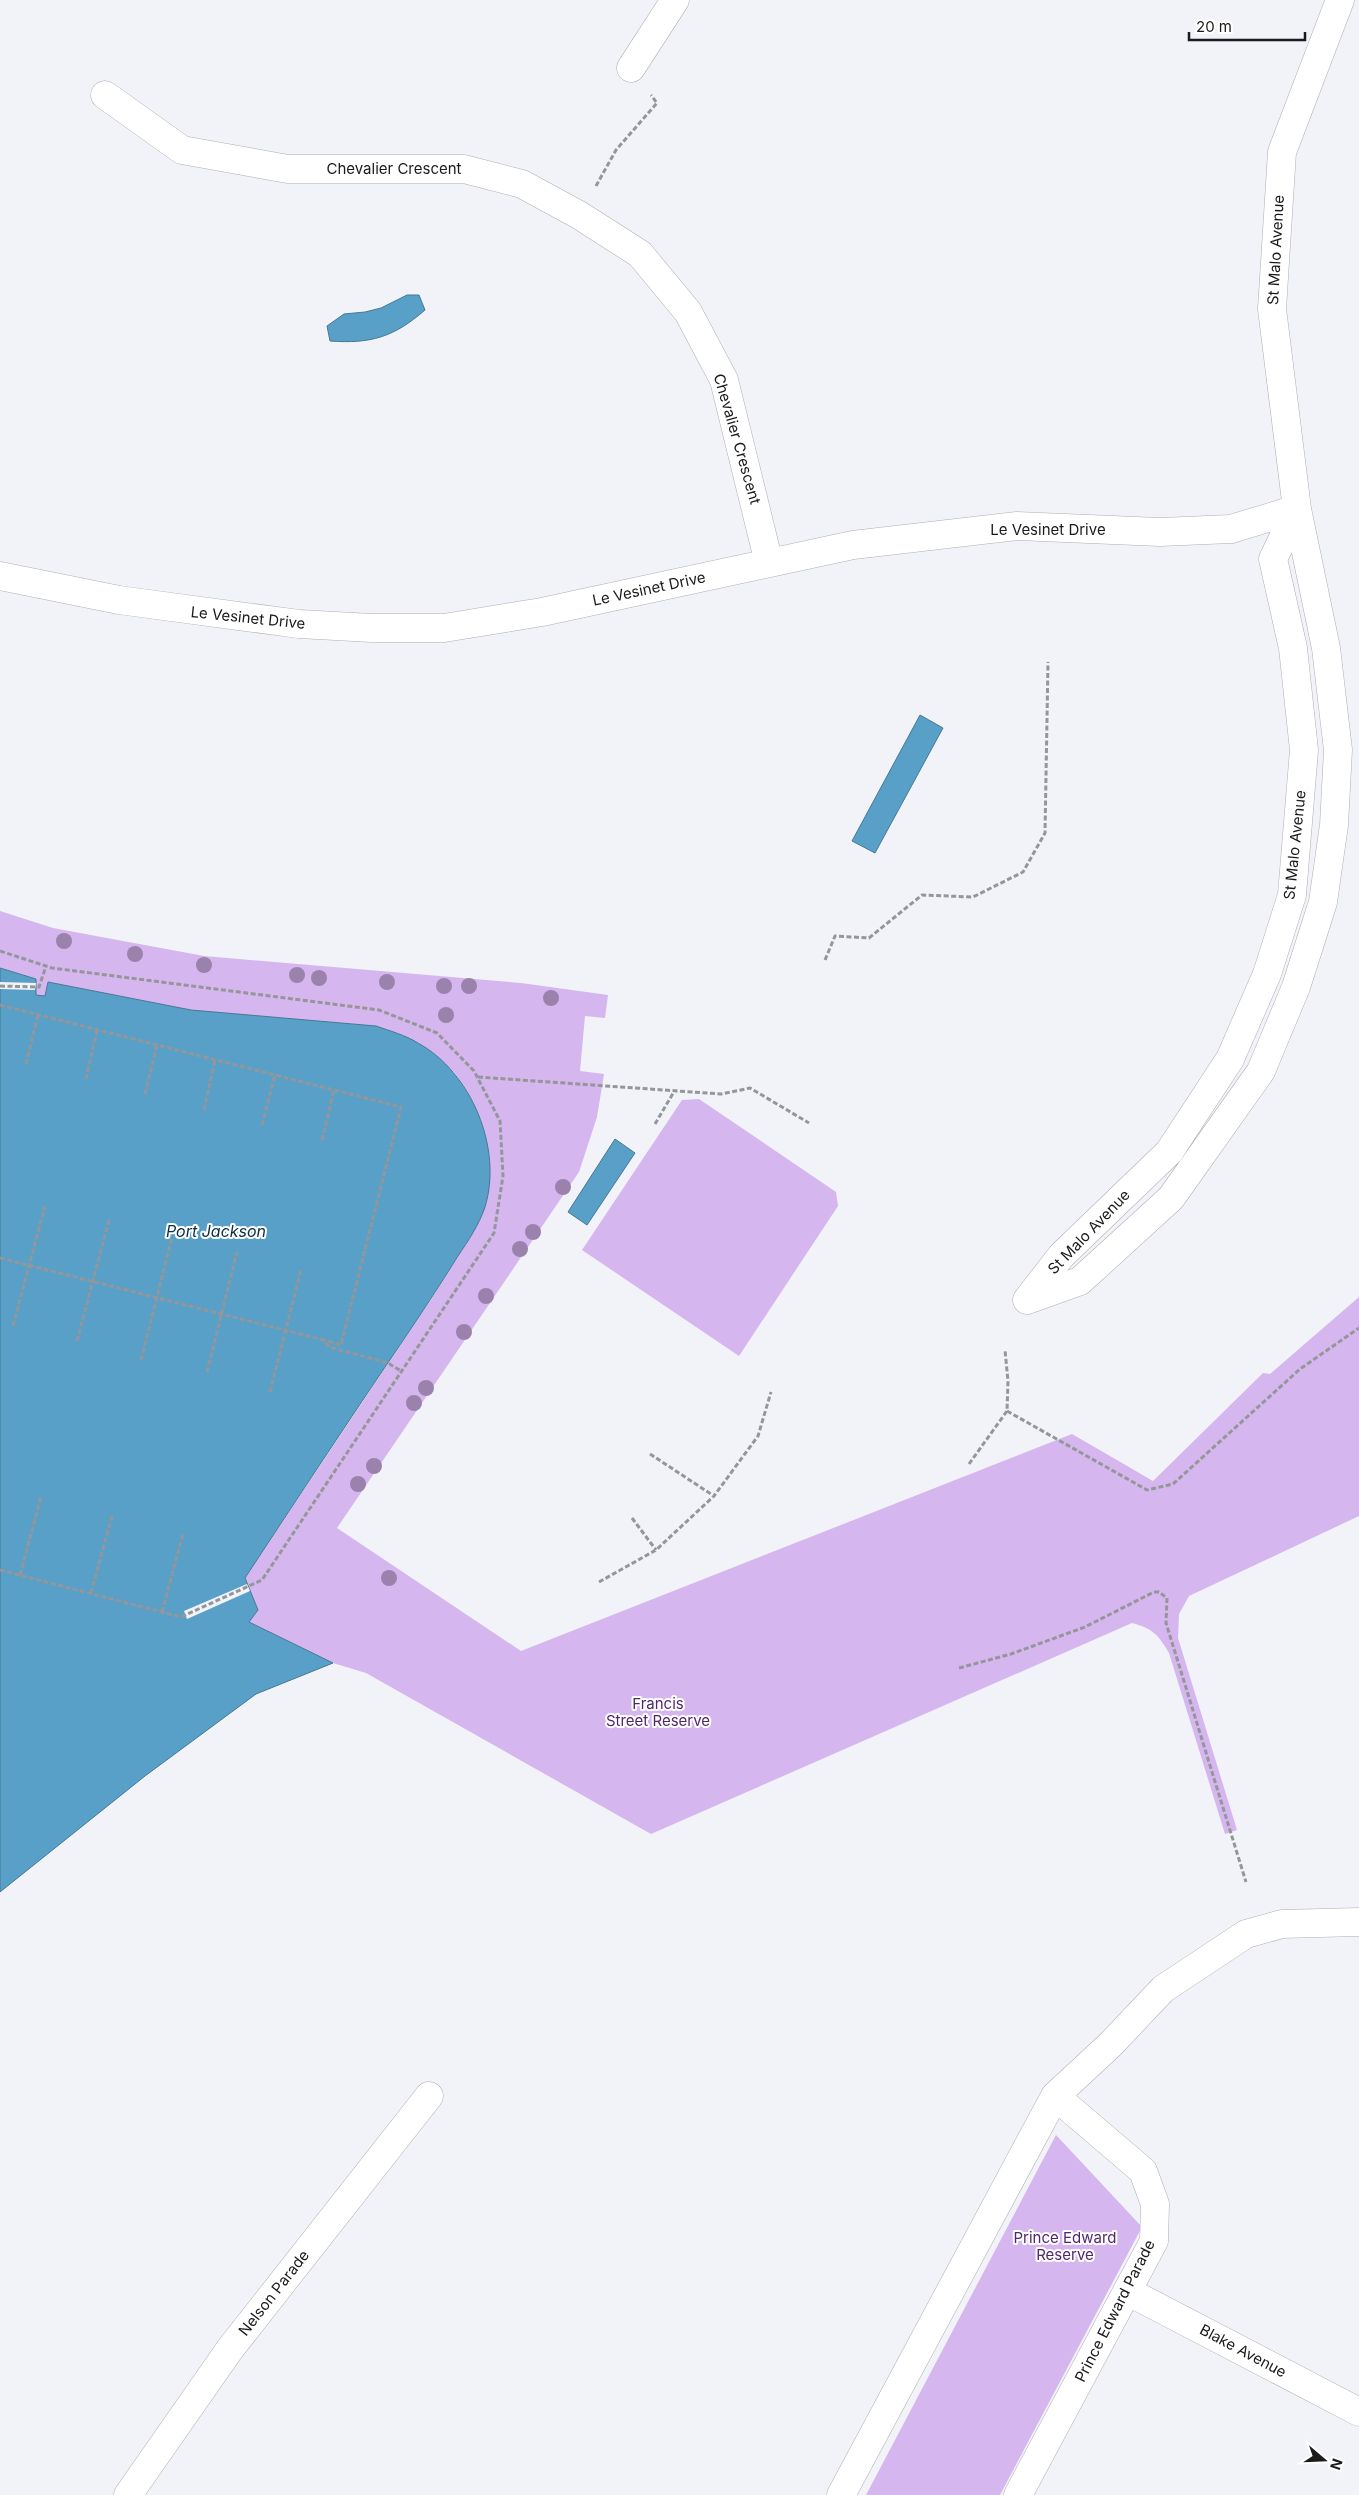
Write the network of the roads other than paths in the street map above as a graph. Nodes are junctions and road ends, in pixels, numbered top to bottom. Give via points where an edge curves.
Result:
1 (675, 0) edge
2 (1340, 0) edge
3 (631, 68) road end
4 (105, 95) dead end
5 (1297, 509) junction
6 (769, 563) junction
7 (0, 576) edge
8 (1359, 1922) edge
9 (428, 2096) dead end
10 (1055, 2096) junction
11 (1127, 2291) junction
12 (1359, 2412) edge
13 (128, 2495) edge
14 (841, 2495) edge
15 (1018, 2495) edge

1 - 3 street
2 - 5 street, St Malo Avenue via 1282,152 1272,309
4 - 6 street, Chevalier Crescent via 182,150 288,169 464,169 522,184 640,254 688,312 724,380
5 - 5 street, St Malo Avenue via 1326,648 1338,750 1334,825 1323,902 1296,987 1261,1070 1171,1198 1080,1281 1027,1300 1061,1256 1169,1152 1230,1059 1267,974 1292,895 1304,750 1292,648 1273,559
5 - 6 street, Le Vesinet Drive via 1231,529 1160,532 1017,526 853,545
6 - 7 street, Le Vesinet Drive via 542,612 444,628 299,624 119,600
8 - 10 street via 1282,1924 1246,1934 1163,1989
9 - 13 street, Nelson Parade via 230,2349
10 - 11 street, Prince Edward Parade via 1143,2171 1156,2204 1154,2241
10 - 14 street
11 - 12 street, Blake Avenue
11 - 15 street, Prince Edward Parade

